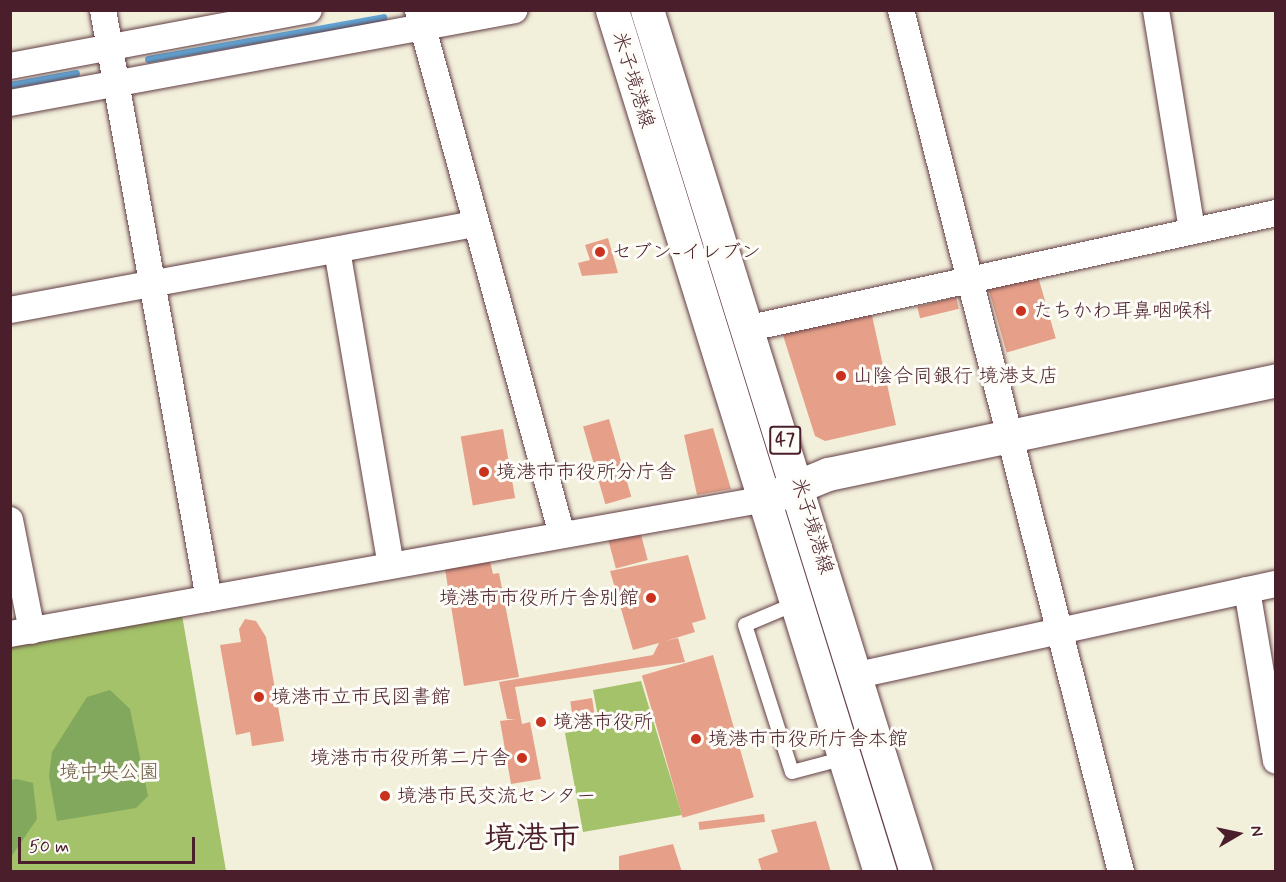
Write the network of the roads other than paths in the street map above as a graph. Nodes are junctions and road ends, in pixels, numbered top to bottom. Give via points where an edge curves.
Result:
1 (103, 10) edge
2 (309, 10) edge
3 (516, 10) edge
4 (612, 10) edge
5 (647, 10) edge
6 (902, 10) edge
7 (1156, 10) edge
8 (420, 19) edge
9 (109, 48) junction
10 (10, 66) edge
11 (116, 82) junction
12 (10, 103) edge
13 (1275, 213) edge
14 (475, 224) junction
15 (1192, 231) junction
16 (337, 250) junction
17 (970, 279) junction
18 (153, 284) junction
19 (10, 310) edge
20 (750, 328) junction
21 (1275, 380) edge
22 (1010, 436) junction
23 (799, 483) junction
24 (766, 499) junction
25 (10, 520) edge
26 (562, 535) junction
27 (391, 565) junction
28 (1275, 584) edge
29 (1246, 590) junction
30 (209, 599) junction
31 (799, 603) junction
32 (1060, 630) junction
33 (21, 632) edge
34 (858, 675) junction
35 (846, 758) junction
36 (1275, 761) edge
37 (880, 872) edge
38 (916, 872) edge
39 (1121, 872) edge

1 - 9 street
2 - 9 street
3 - 8 street
4 - 24 main road, 米子境港線 / 47
5 - 20 main road, 米子境港線 / 47
6 - 17 street
7 - 15 street
8 - 11 street
8 - 14 street
9 - 10 street
9 - 11 street
11 - 12 street
11 - 18 street
13 - 15 street
14 - 16 street
14 - 26 street
15 - 17 street
16 - 18 street
16 - 27 street
17 - 20 street
17 - 22 street
18 - 19 street
18 - 30 street
20 - 23 main road, 米子境港線 / 47
21 - 22 main road
22 - 23 main road
22 - 32 street
23 - 24 main road
23 - 34 main road, 米子境港線 / 47
24 - 26 street
24 - 31 main road, 米子境港線 / 47
25 - 33 street
26 - 27 street
27 - 30 street
28 - 29 street
29 - 32 street
29 - 36 street
30 - 33 street
31 - 35 main road, 米子境港線 / 47
31 - 35 lane via 745,626 792,771
32 - 34 street
32 - 39 street
34 - 38 main road, 米子境港線 / 47
35 - 37 main road, 米子境港線 / 47

